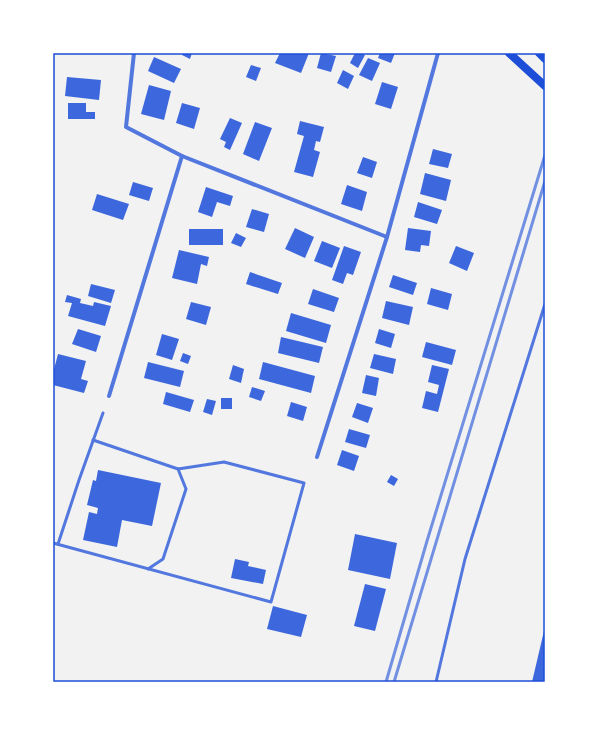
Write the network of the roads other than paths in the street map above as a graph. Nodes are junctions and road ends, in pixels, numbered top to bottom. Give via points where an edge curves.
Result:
1 (134, 53) edge
2 (438, 53) edge
3 (509, 53) edge
4 (539, 53) edge
5 (545, 59) edge
6 (545, 86) edge
7 (182, 156) junction
8 (387, 237) junction
9 (545, 304) edge
10 (109, 396) dead end
11 (103, 413) dead end
12 (93, 440) junction
13 (317, 457) dead end
14 (178, 469) junction
15 (53, 543) edge
16 (58, 544) junction
17 (148, 569) junction
18 (436, 682) edge

1 - 7 street via 126,127
2 - 8 street
3 - 6 main road
4 - 5 main road
7 - 8 street
7 - 10 street
8 - 13 street
9 - 18 lane via 465,559
11 - 12 lane
12 - 14 lane
12 - 16 lane
14 - 17 lane via 186,489 163,558
14 - 17 lane via 224,462 304,483 271,602
15 - 16 lane
16 - 17 lane

